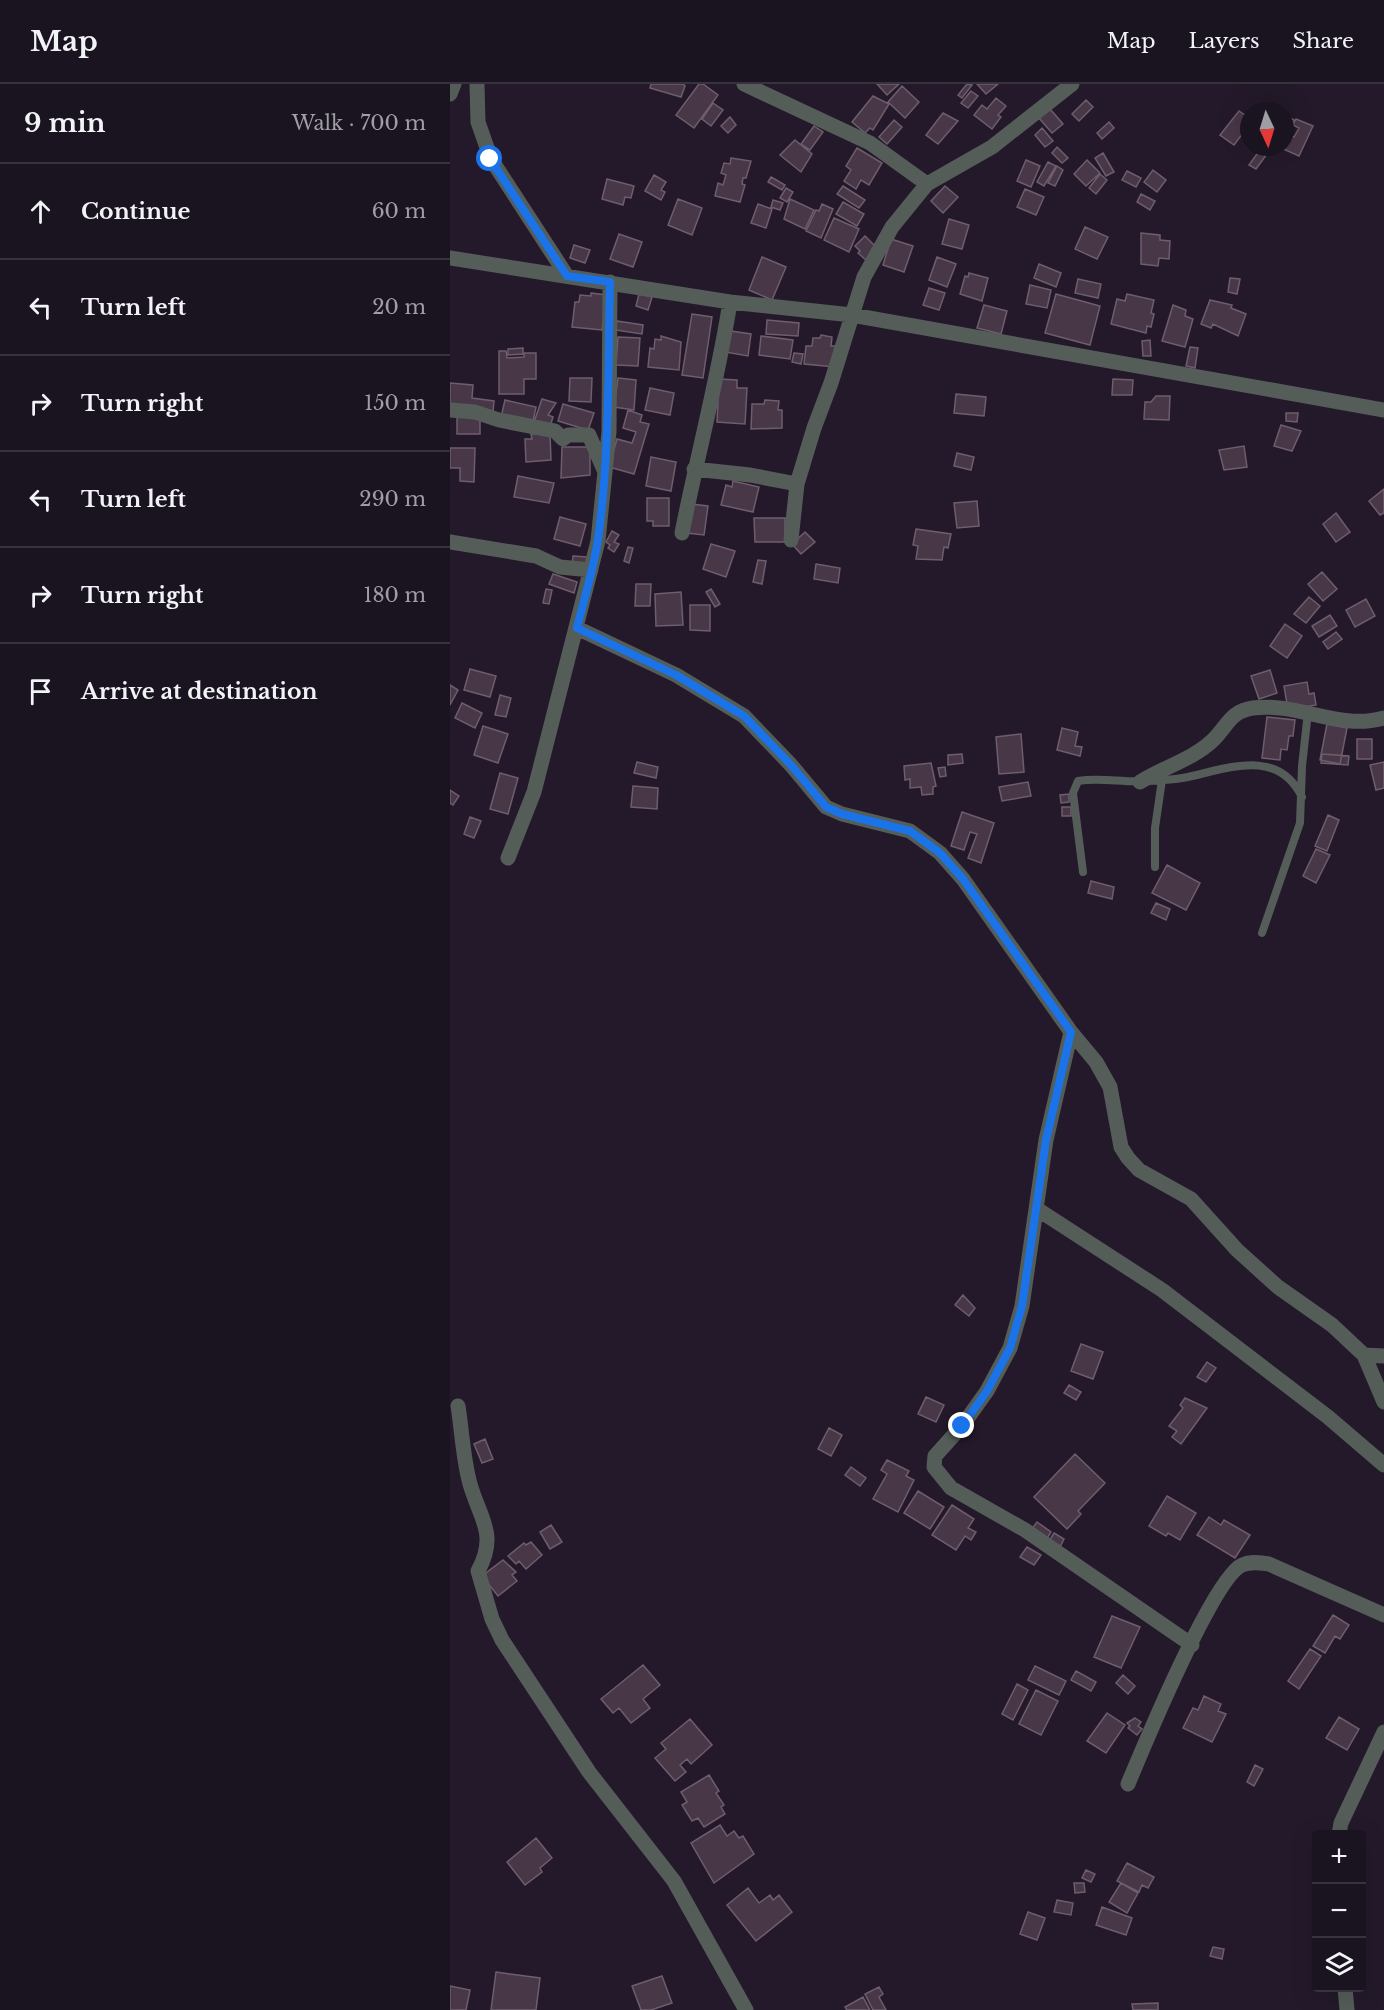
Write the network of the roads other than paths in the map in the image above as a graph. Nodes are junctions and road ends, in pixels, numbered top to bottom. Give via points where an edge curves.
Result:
1 (454, 84) edge
2 (477, 84) edge
3 (744, 84) edge
4 (1072, 84) edge
5 (450, 94) edge
6 (927, 184) junction
7 (450, 258) edge
8 (567, 276) junction
9 (610, 282) junction
10 (730, 302) junction
11 (852, 315) junction
12 (450, 410) edge
13 (1384, 410) edge
14 (694, 470) junction
15 (605, 473) junction
16 (797, 484) junction
17 (682, 534) dead end
18 (791, 540) dead end
19 (450, 542) edge
20 (591, 570) junction
21 (577, 628) junction
22 (1308, 712) junction
23 (1384, 718) edge
24 (1162, 780) junction
25 (1140, 782) junction
26 (1302, 798) junction
27 (508, 858) dead end
28 (1155, 867) dead end
29 (1083, 872) dead end
30 (1262, 933) dead end
31 (1071, 1032) junction
32 (1037, 1209) junction
33 (1364, 1354) junction
34 (1384, 1356) edge
35 (1384, 1402) edge
36 (458, 1406) dead end
37 (1384, 1465) edge
38 (1384, 1615) edge
39 (1192, 1645) junction
40 (1384, 1732) edge
41 (1128, 1784) dead end
42 (1340, 1830) edge
43 (1345, 1992) edge
44 (746, 2010) edge
45 (1347, 2010) edge

1 - 5 street
2 - 8 street via 478,122 490,159
3 - 6 street via 870,143
4 - 6 street via 992,147
6 - 11 street via 892,227 869,267
7 - 8 street
8 - 9 street
9 - 10 street
9 - 15 street
10 - 11 street
10 - 14 street via 712,401
11 - 13 street
11 - 16 street
12 - 15 street via 555,431 563,439 568,435 589,435
14 - 16 street
14 - 17 street
15 - 20 street
16 - 18 street
19 - 20 street via 536,556 560,567
20 - 21 street
21 - 27 street via 534,792
21 - 31 street via 676,675 744,716 826,807 910,831 940,853 963,879
22 - 23 street via 1350,723
22 - 25 street via 1255,707 1242,710 1231,716 1211,741
22 - 26 lane
24 - 25 lane
24 - 26 lane via 1250,765 1288,777
24 - 28 lane via 1155,828
25 - 29 lane via 1087,779 1074,786
26 - 30 lane via 1295,842
31 - 32 street via 1046,1140
31 - 33 street via 1096,1062 1110,1088 1121,1146 1128,1158 1147,1175 1191,1199 1237,1250 1278,1287 1332,1325
32 - 37 street via 1162,1290 1328,1417
32 - 39 street via 1022,1306 1010,1348 987,1391 935,1456 934,1467 951,1488 1025,1530
33 - 34 street
33 - 35 street
36 - 44 street via 470,1482 485,1523 487,1553 478,1571 502,1640 589,1772 674,1881
38 - 39 street via 1291,1573 1256,1562 1241,1565 1227,1578
39 - 41 street via 1160,1707
40 - 42 street
43 - 45 street

